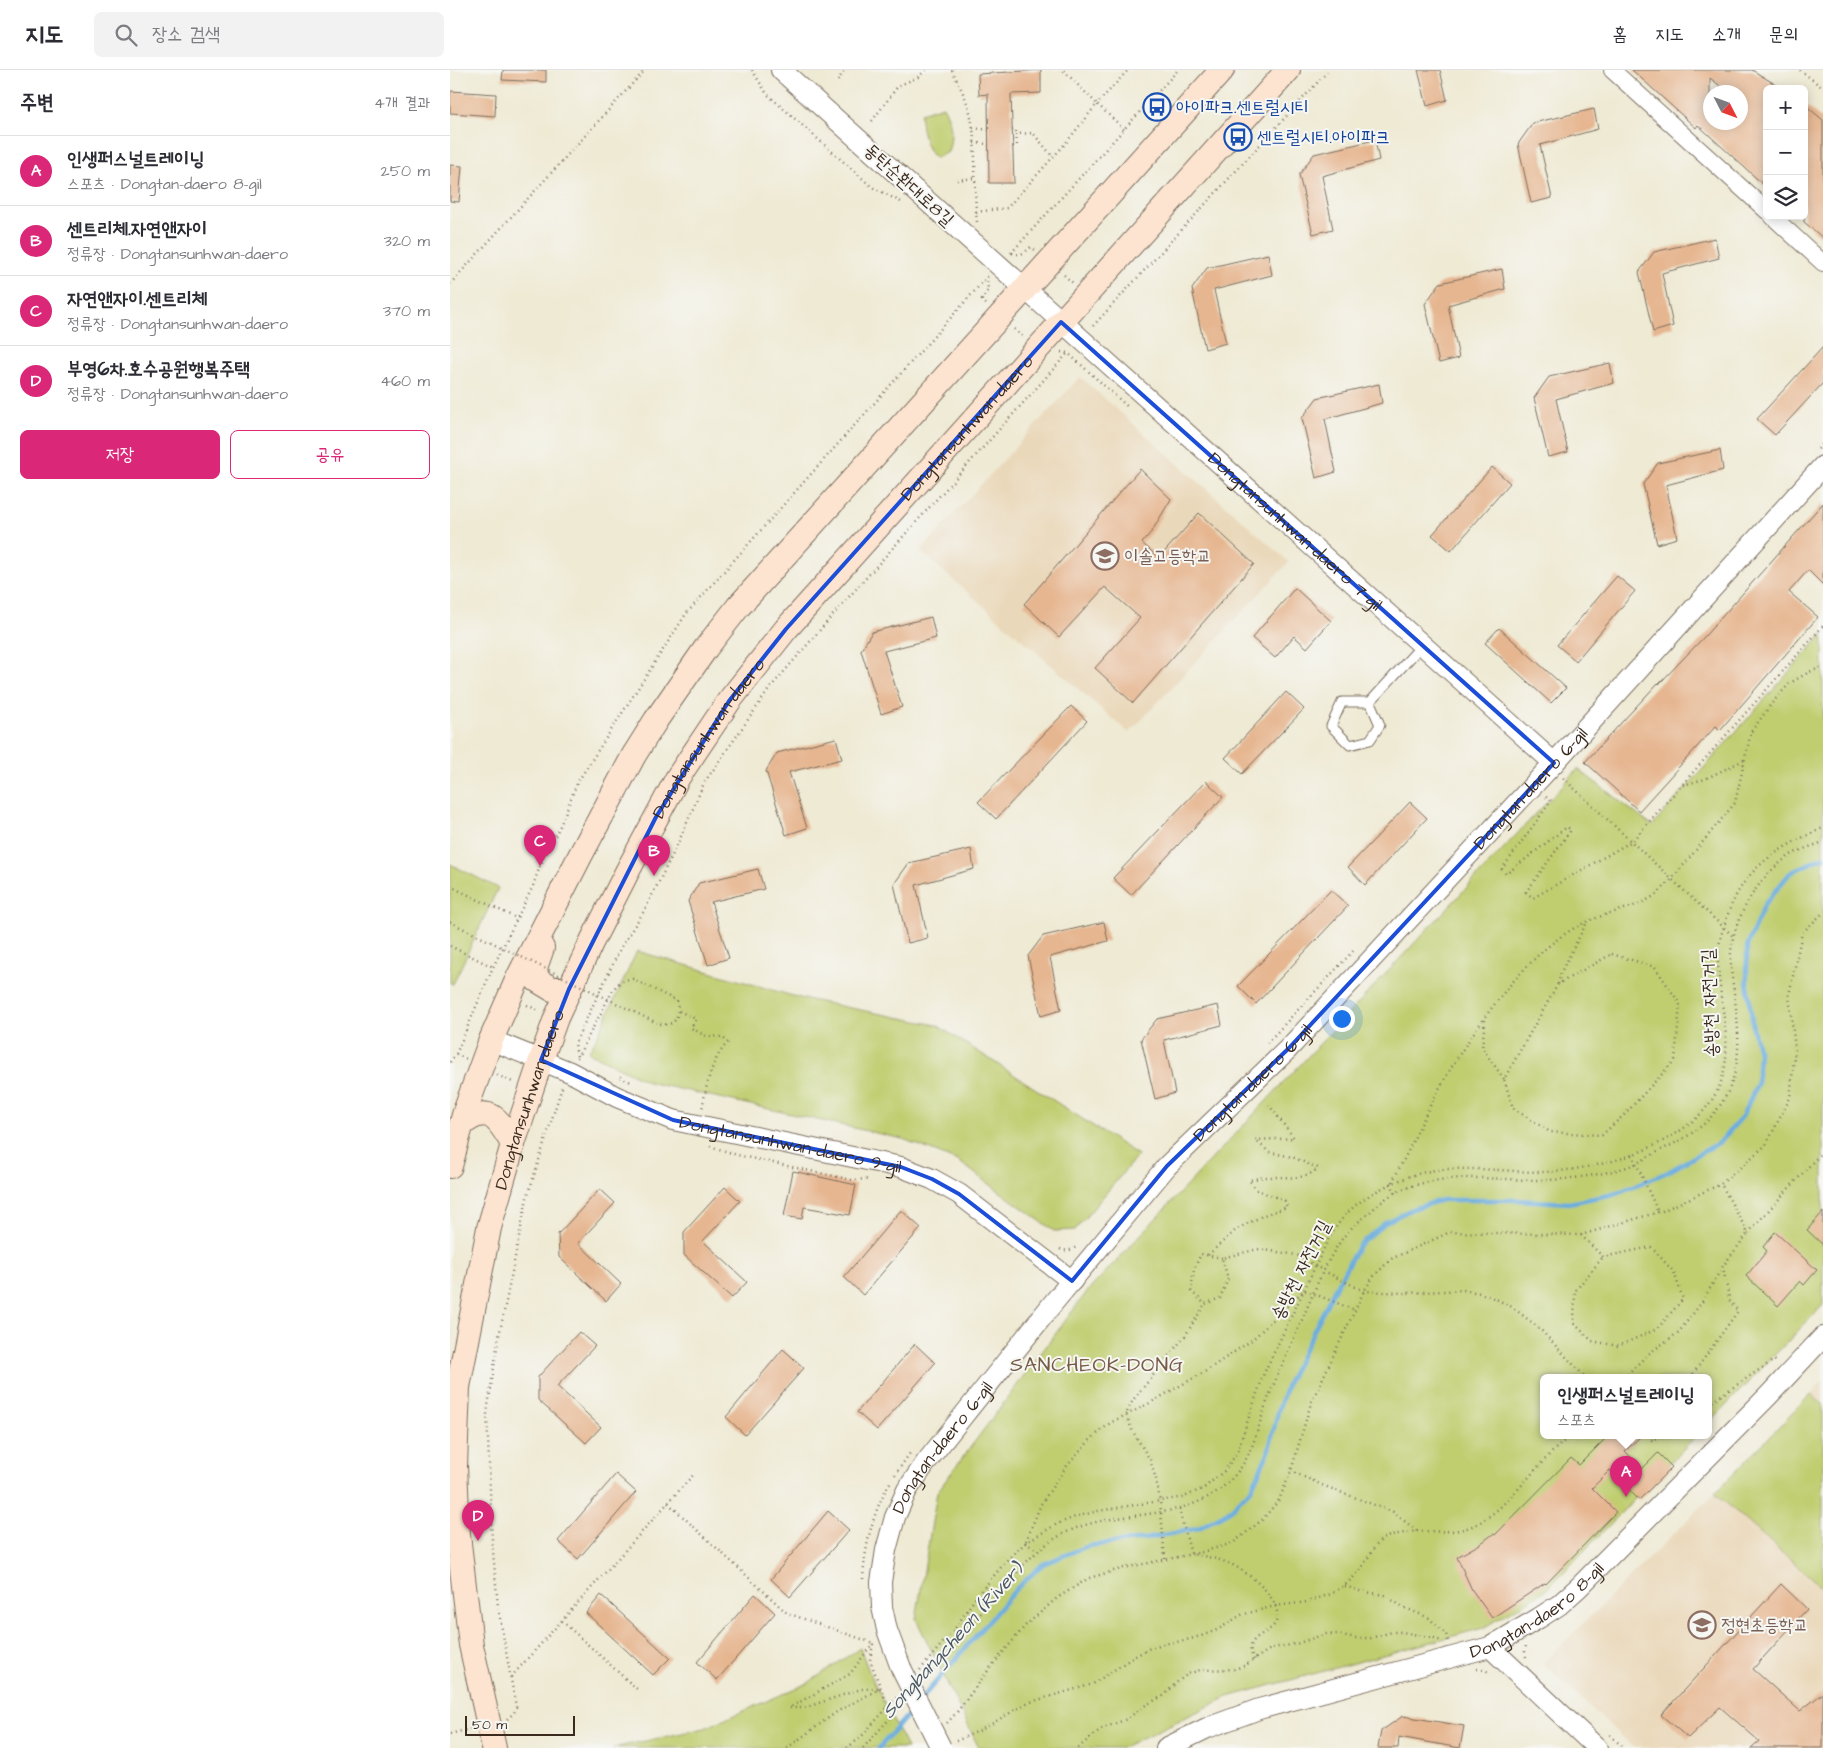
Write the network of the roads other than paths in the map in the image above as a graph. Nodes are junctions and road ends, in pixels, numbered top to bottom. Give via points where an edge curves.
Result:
1 (781, 70) edge
2 (1222, 70) edge
3 (1288, 70) edge
4 (1612, 70) edge
5 (1763, 208) edge
6 (1776, 220) edge
7 (1823, 263) edge
8 (1031, 295) junction
9 (1061, 322) junction
10 (1820, 459) edge
11 (1422, 645) junction
12 (1370, 702) junction
13 (1559, 770) junction
14 (556, 904) junction
15 (569, 989) junction
16 (491, 1040) junction
17 (541, 1060) junction
18 (461, 1125) junction
19 (513, 1144) junction
20 (450, 1166) edge
21 (1072, 1280) junction
22 (1823, 1337) edge
23 (1490, 1647) junction
24 (1604, 1742) edge
25 (948, 1744) edge
26 (494, 1748) edge
27 (1166, 1748) edge

1 - 8 street, 동탄순환대로8길
2 - 8 main road
3 - 9 main road, Dongtansunhwan-daero
4 - 5 street
6 - 7 street
8 - 9 street, Dongtansunhwan-daero 7-gil
8 - 14 main road via 745,600 706,648 634,755
9 - 11 street, Dongtansunhwan-daero 7-gil
9 - 15 main road, Dongtansunhwan-daero via 786,629 729,701 656,817
10 - 13 street, Dongtan-daero 6-gil
11 - 12 lane
11 - 13 street, Dongtansunhwan-daero 7-gil
12 - 12 lane via 1380,725 1370,740 1350,744 1331,726 1338,710 1342,702
13 - 21 street, Dongtan-daero 6-gil via 1288,1049 1167,1166
14 - 15 main road via 535,968 537,980 552,989
14 - 16 main road
15 - 17 main road, Dongtansunhwan-daero
16 - 17 street, Dongtansunhwan-daero 9-gil
16 - 18 main road
17 - 19 main road, Dongtansunhwan-daero
17 - 21 street, Dongtansunhwan-daero 9-gil via 673,1120 900,1167 932,1179 959,1194
18 - 19 main road via 483,1113 503,1126
18 - 20 main road
19 - 26 main road, Dongtansunhwan-daero via 489,1228 458,1387 455,1466 458,1535 472,1646
21 - 25 street, Dongtan-daero 6-gil, bridge via 927,1461 907,1490 894,1517 881,1582 886,1630
22 - 23 street, Dongtan-daero 8-gil via 1580,1586 1559,1605
23 - 24 street
23 - 27 street, Dongtan-daero 8-gil via 1259,1709 1207,1728

